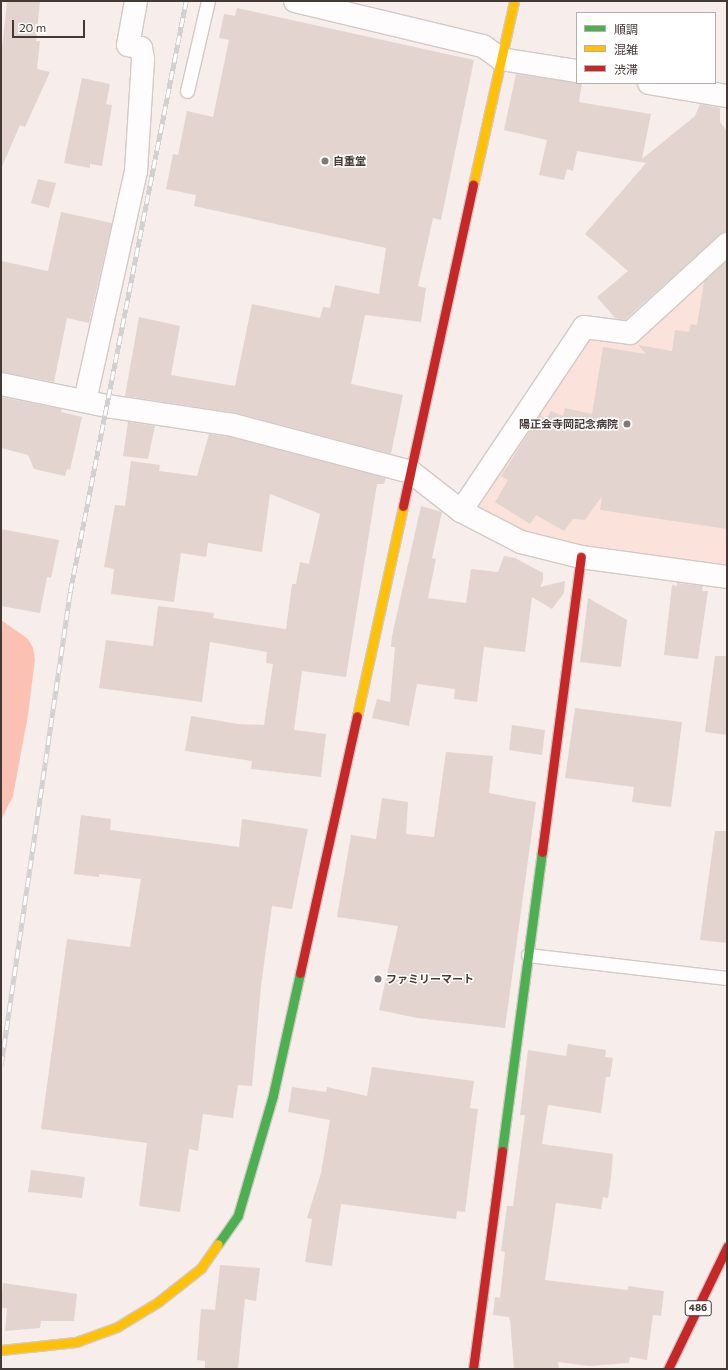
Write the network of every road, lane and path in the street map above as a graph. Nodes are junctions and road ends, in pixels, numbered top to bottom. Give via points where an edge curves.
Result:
1 (136, 1) edge
2 (208, 1) edge
3 (295, 1) edge
4 (514, 1) edge
5 (502, 59) junction
6 (576, 71) edge
7 (655, 84) edge
8 (187, 91) dead end
9 (727, 96) edge
10 (727, 244) edge
11 (1, 384) edge
12 (85, 401) junction
13 (411, 472) junction
14 (461, 511) junction
15 (581, 557) junction
16 (727, 577) edge
17 (528, 955) junction
18 (727, 978) edge
19 (727, 1247) edge
20 (1, 1350) edge
21 (473, 1369) edge
22 (668, 1369) edge

1 - 12 street via 128,45 141,48 143,59 136,171
2 - 8 lane
3 - 5 street via 483,46
4 - 5 main road
5 - 6 street
5 - 13 main road
7 - 9 street
10 - 14 street via 630,333 584,327
11 - 12 street
12 - 13 street via 233,425
13 - 14 street
13 - 20 main road via 273,1095 238,1215 202,1268 158,1302 117,1327 76,1342
14 - 15 street via 520,542
15 - 16 street
15 - 17 main road
17 - 18 lane
17 - 21 main road
19 - 22 main road, 486

